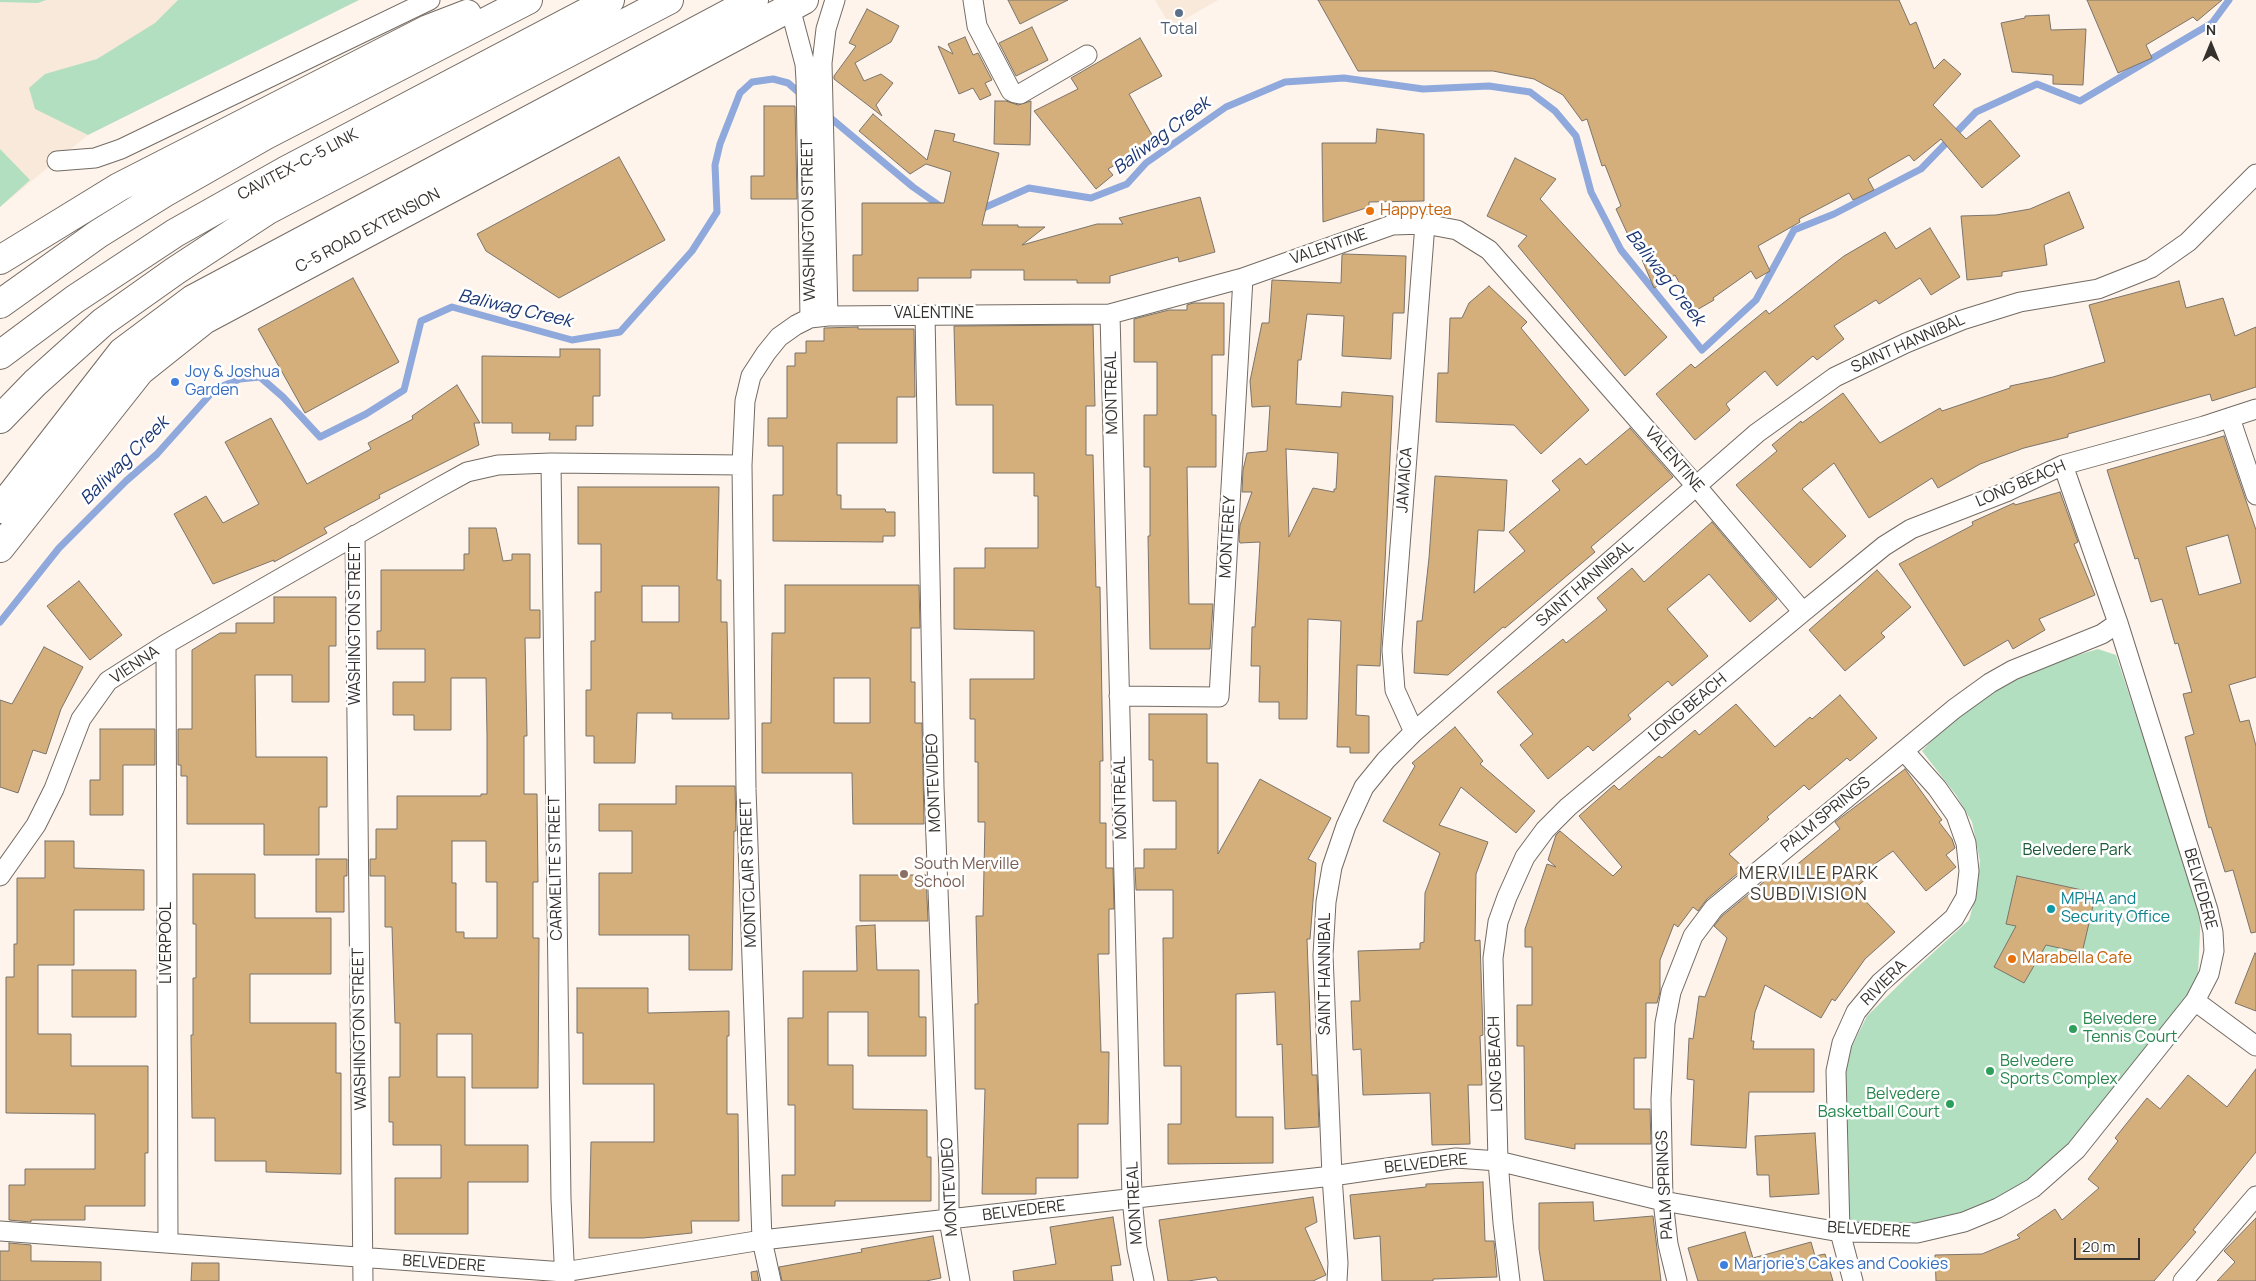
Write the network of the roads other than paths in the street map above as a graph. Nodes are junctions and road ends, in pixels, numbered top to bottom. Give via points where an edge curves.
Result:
1 (430, 0) edge
2 (501, 0) edge
3 (528, 0) edge
4 (610, 0) edge
5 (669, 0) edge
6 (754, 0) edge
7 (835, 0) edge
8 (973, 0) edge
9 (794, 3) edge
10 (1087, 55) dead end
11 (814, 80) junction
12 (57, 161) dead end
13 (2256, 174) edge
14 (1425, 224) junction
15 (0, 260) edge
16 (1243, 278) junction
17 (0, 304) edge
18 (925, 314) junction
19 (1110, 314) junction
20 (819, 317) junction
21 (0, 355) edge
22 (2256, 409) edge
23 (2230, 418) junction
24 (0, 419) edge
25 (551, 463) junction
26 (742, 465) junction
27 (2063, 465) junction
28 (1697, 486) junction
29 (2256, 495) edge
30 (0, 509) edge
31 (355, 535) junction
32 (0, 548) edge
33 (1803, 612) junction
34 (2118, 623) junction
35 (166, 644) junction
36 (1120, 696) junction
37 (1414, 732) junction
38 (1904, 752) junction
39 (0, 876) edge
40 (2195, 1001) junction
41 (2256, 1046) edge
42 (1498, 1161) junction
43 (1332, 1176) junction
44 (2256, 1196) edge
45 (1132, 1198) junction
46 (1663, 1201) junction
47 (949, 1220) junction
48 (0, 1231) edge
49 (1840, 1232) junction
50 (762, 1240) junction
51 (168, 1242) junction
52 (362, 1258) junction
53 (564, 1277) edge
54 (363, 1281) edge
55 (771, 1281) edge
56 (960, 1281) edge
57 (1144, 1281) edge
58 (1337, 1281) edge
59 (1510, 1281) edge
60 (1677, 1281) edge
61 (1852, 1281) edge
62 (2183, 1281) edge

1 - 12 street via 121,149 95,158
2 - 15 main road via 428,29 119,187
3 - 17 main road via 266,135 164,193 98,234
4 - 21 main road, CAVITEX–C-5 LINK via 215,209 91,288
5 - 24 main road via 268,210 103,322
6 - 30 main road, C-5 ROAD EXTENSION via 193,299 122,352
7 - 11 street, WASHINGTON STREET
8 - 10 street via 977,26 1010,91 1020,94
9 - 11 street, WASHINGTON STREET via 805,64
9 - 32 main road, C-5 ROAD EXTENSION via 204,320 140,371
11 - 20 street, WASHINGTON STREET
13 - 28 street, SAINT HANNIBAL via 2188,242 2151,268 2098,289 2020,302 1962,320 1835,376 1758,433
14 - 16 street, VALENTINE via 1392,225
14 - 28 street, VALENTINE via 1457,230 1489,250
14 - 37 street, JAMAICA via 1392,650 1395,690
16 - 19 street, VALENTINE
16 - 36 street, MONTEREY via 1219,697
18 - 19 street, VALENTINE
18 - 20 street, VALENTINE
18 - 47 street, MONTEVIDEO via 934,787
19 - 36 street, MONTREAL
20 - 26 street, WASHINGTON STREET via 779,338 751,376 745,401
22 - 23 street, LONG BEACH
23 - 27 street, LONG BEACH
23 - 29 street
25 - 26 street, WASHINGTON STREET
25 - 31 street, WASHINGTON STREET via 498,465 467,472
25 - 53 street, CARMELITE STREET via 560,1199
26 - 50 street, MONTCLAIR STREET via 746,789
27 - 33 street, LONG BEACH via 2006,492 1911,529 1884,546
27 - 34 street, BELVEDERE
28 - 33 street, VALENTINE
28 - 37 street, SAINT HANNIBAL
31 - 35 street, VIENNA
31 - 52 street, WASHINGTON STREET
33 - 42 street, LONG BEACH via 1568,807 1525,857 1498,922 1493,958
34 - 38 street, PALM SPRINGS via 2102,634 1990,683
34 - 40 street, BELVEDERE via 2210,917 2214,951 2208,974
35 - 39 street, VIENNA via 116,676 95,697 81,719 54,790 36,825
35 - 51 street, LIVERPOOL
36 - 45 street, MONTREAL
37 - 43 street, SAINT HANNIBAL via 1364,787 1332,867 1326,902 1324,955
38 - 46 street, PALM SPRINGS via 1714,908 1693,936 1671,992 1665,1023 1661,1099
38 - 49 street, RIVIERA via 1937,788 1956,815 1966,843 1969,871 1966,896 1954,918 1880,983 1856,1012 1842,1043 1836,1071
40 - 41 street
40 - 49 street, BELVEDERE via 2076,1150 2033,1188 1964,1222 1917,1233
42 - 43 street, BELVEDERE via 1456,1158
42 - 46 street, BELVEDERE
42 - 59 street, LONG BEACH
43 - 45 street, BELVEDERE
43 - 58 street, SAINT HANNIBAL
44 - 62 street
45 - 47 street, BELVEDERE
45 - 57 street, MONTREAL
46 - 49 street, BELVEDERE
46 - 60 street, PALM SPRINGS
47 - 50 street, BELVEDERE
47 - 56 street, MONTEVIDEO
48 - 51 street, BELVEDERE
49 - 61 street, RIVIERA
50 - 53 street, BELVEDERE
50 - 55 street, MONTCLAIR STREET
51 - 52 street, BELVEDERE
52 - 53 street, BELVEDERE
52 - 54 street, WASHINGTON STREET

